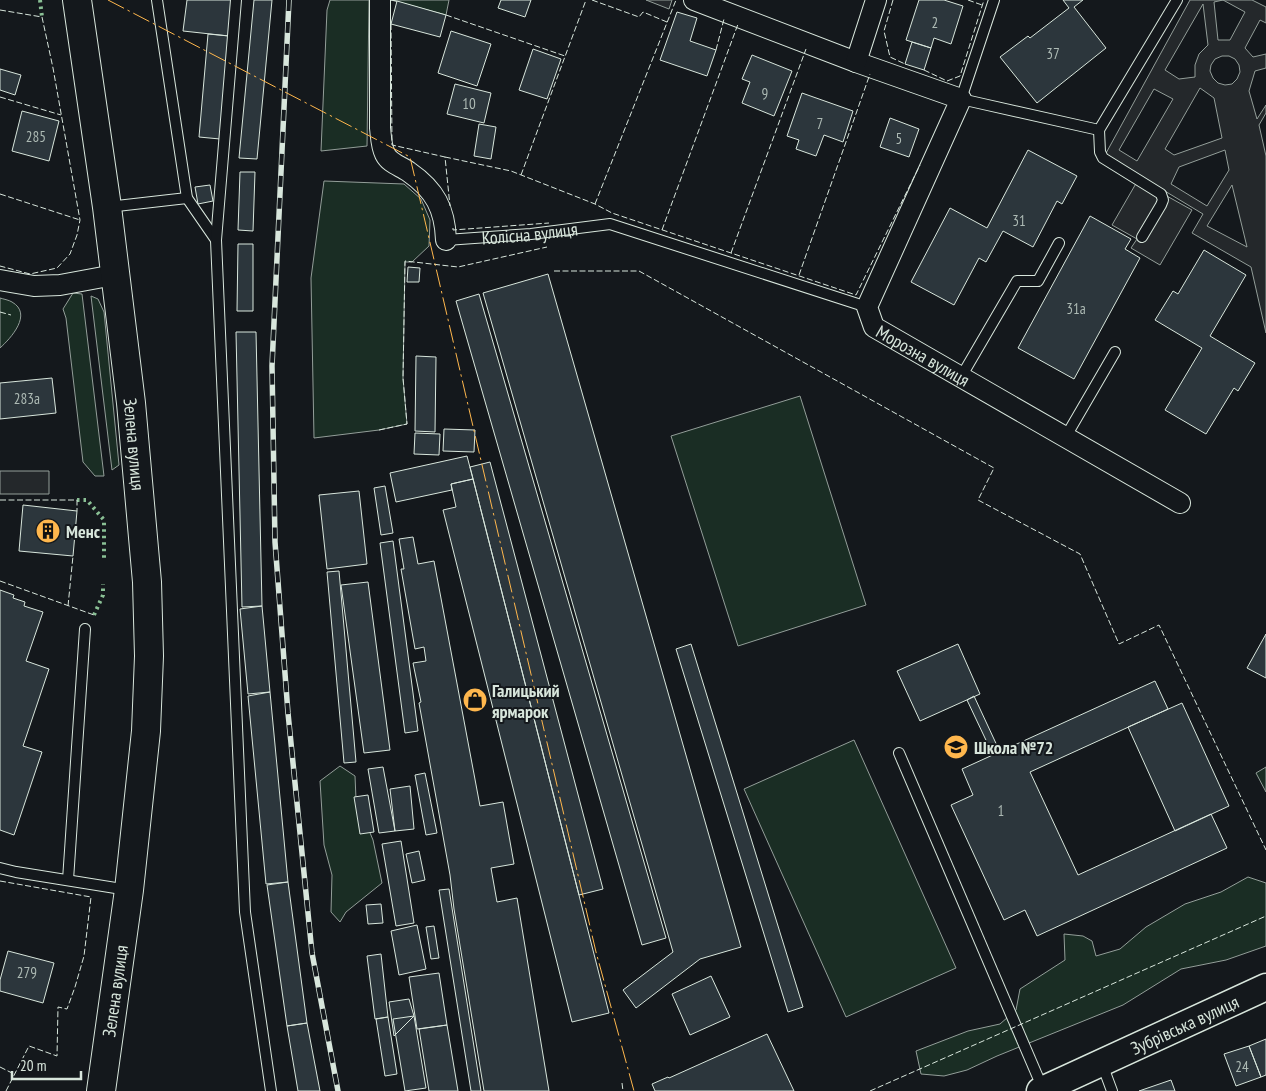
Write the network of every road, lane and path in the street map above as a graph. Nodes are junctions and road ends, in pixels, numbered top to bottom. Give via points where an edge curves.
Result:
1 (76, 0) edge
2 (157, 0) edge
3 (236, 0) edge
4 (380, 0) edge
5 (694, 0) edge
6 (876, 0) edge
7 (994, 0) edge
8 (1177, 0) edge
9 (856, 62) junction
10 (961, 99) junction
11 (1099, 130) junction
12 (187, 198) junction
13 (106, 207) junction
14 (1142, 237) dead end
15 (216, 240) junction
16 (446, 240) joint
17 (1060, 243) dead end
18 (114, 275) junction
19 (0, 280) edge
20 (867, 307) junction
21 (1115, 352) dead end
22 (961, 377) junction
23 (1066, 438) junction
24 (1180, 503) dead end
25 (85, 630) dead end
26 (898, 754) dead end
27 (0, 868) edge
28 (68, 880) junction
29 (129, 890) junction
30 (1266, 987) edge
31 (1102, 1063) junction
32 (1042, 1090) edge
33 (101, 1091) edge
34 (271, 1091) edge
35 (1112, 1091) edge

1 - 13 main road, Зелена вулиця
2 - 12 lane
3 - 15 lane
4 - 16 street, Колісна вулиця via 382,146 394,164 409,172 436,197 442,210
5 - 9 street
6 - 9 street
7 - 10 lane
8 - 11 lane
9 - 10 street
10 - 11 lane
10 - 20 street, Морозна вулиця
11 - 14 lane via 1103,158 1161,194 1161,205
12 - 13 lane
12 - 15 lane
13 - 18 main road, Зелена вулиця
15 - 34 lane via 245,912
16 - 20 lane, Колісна вулиця via 610,224
17 - 22 lane via 1038,281 1017,281
18 - 19 street via 60,285 34,286
18 - 29 main road, Зелена вулиця via 142,514 149,656 146,731
20 - 22 street, Морозна вулиця via 874,327
21 - 23 lane
22 - 23 street, Морозна вулиця
23 - 24 street, Морозна вулиця
25 - 28 lane
26 - 32 lane
27 - 28 lane
28 - 29 lane
29 - 33 main road, Зелена вулиця
30 - 31 street, Зубрівська вулиця
31 - 32 street, Зубрівська вулиця
31 - 35 lane

